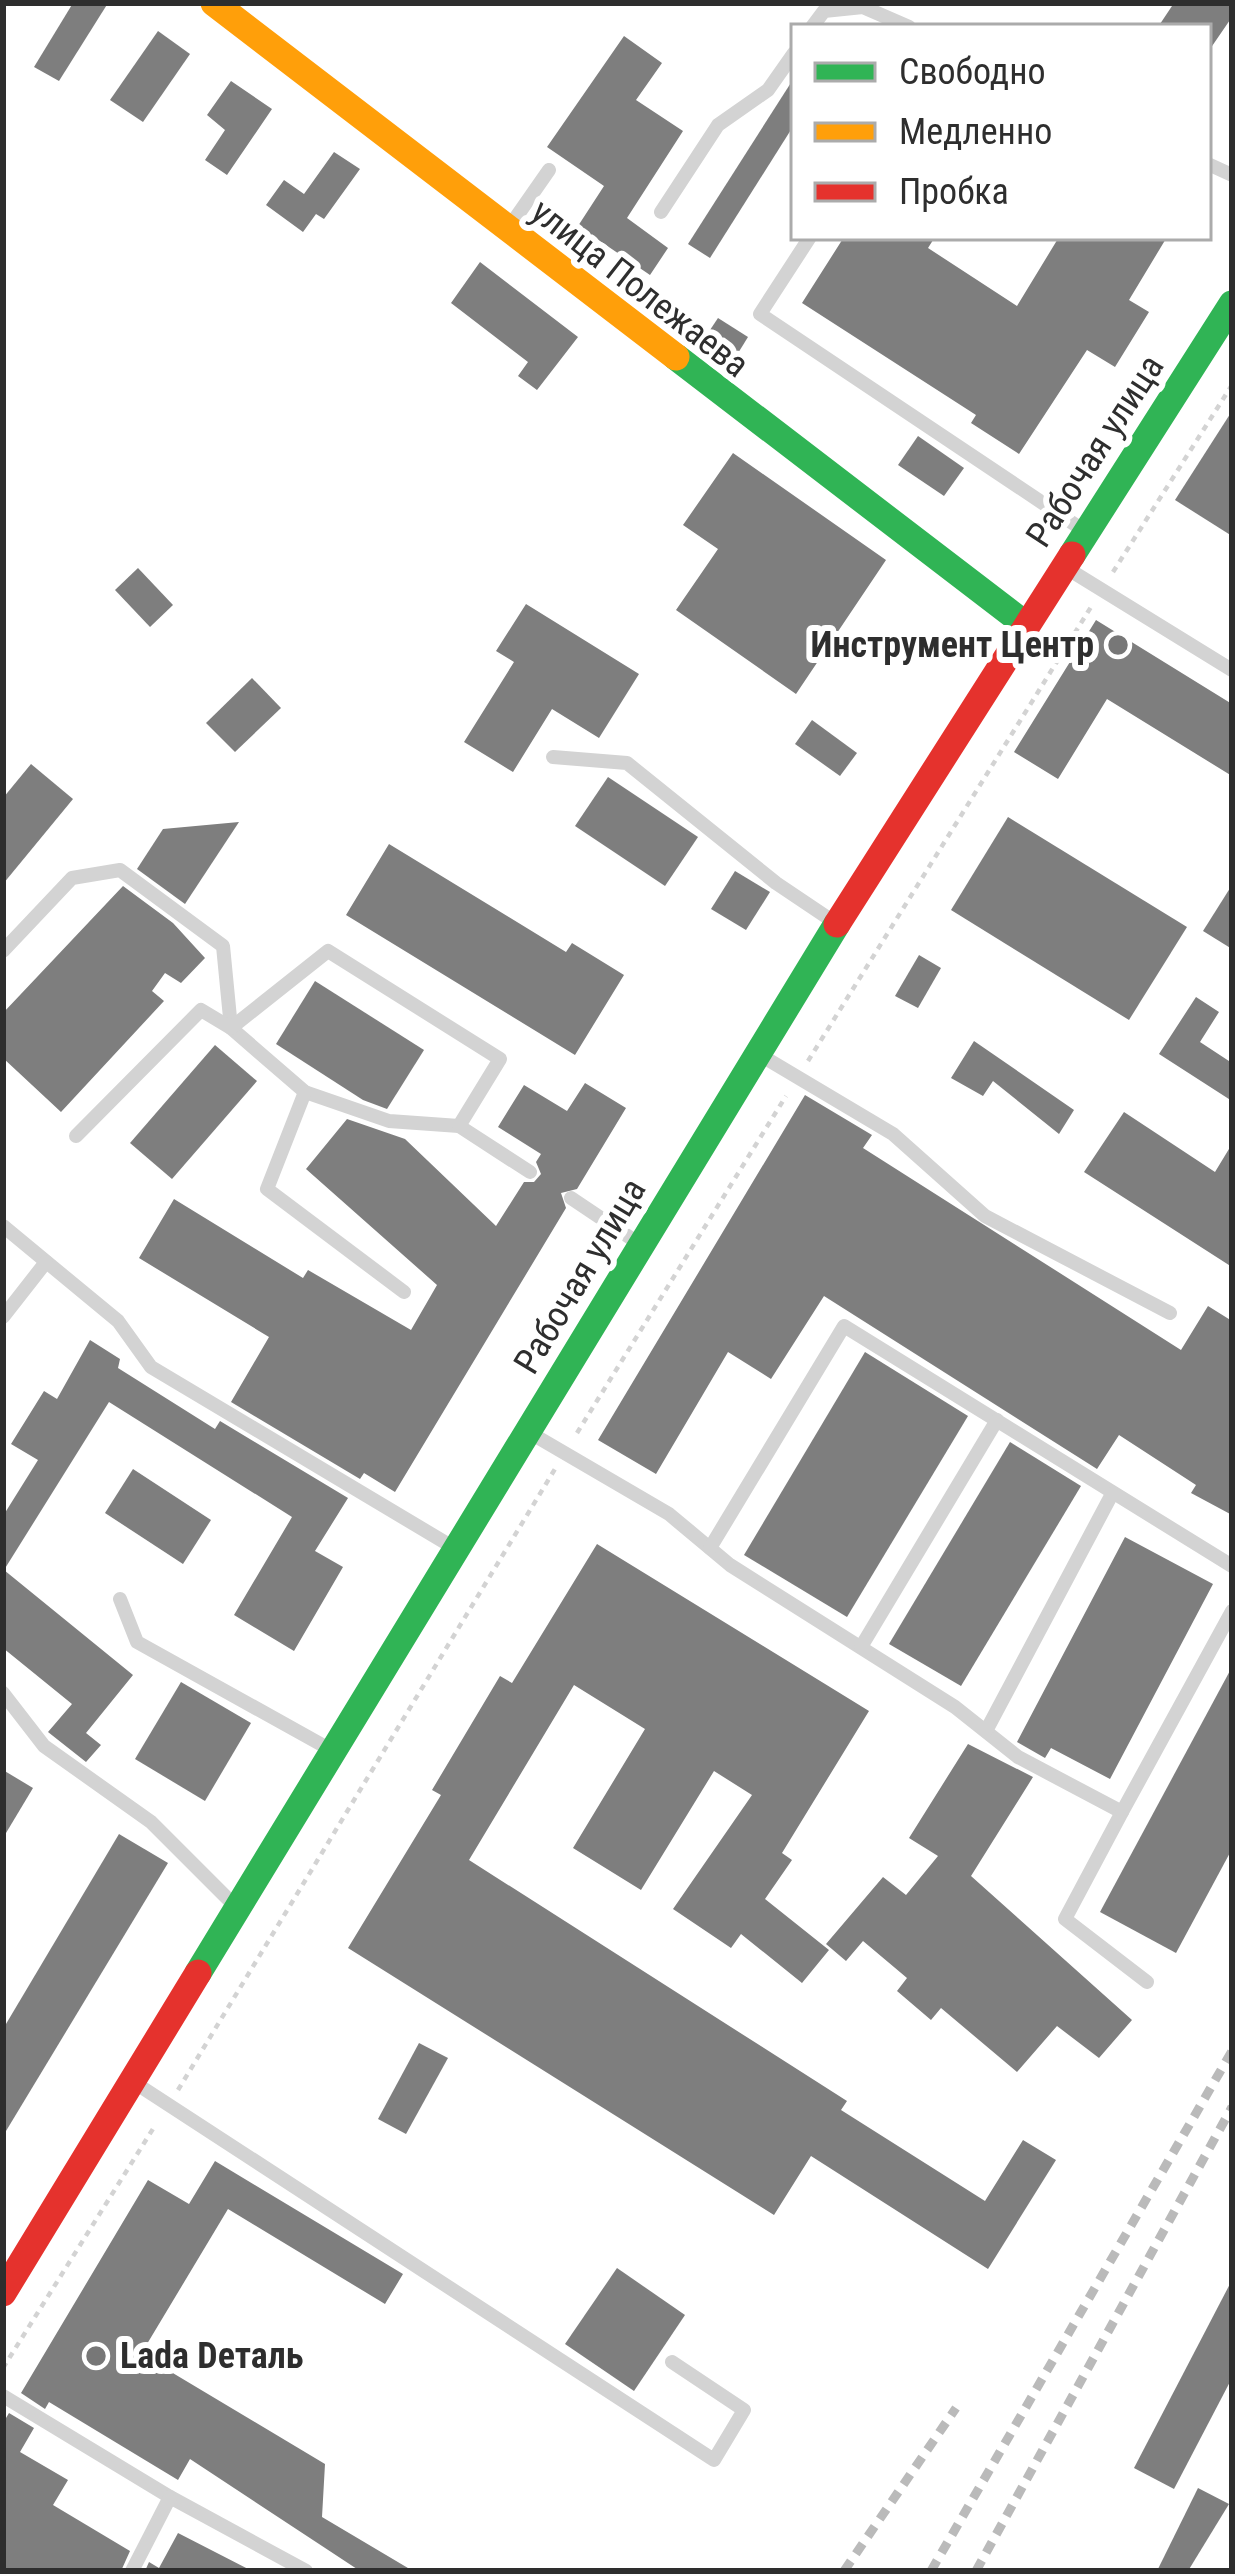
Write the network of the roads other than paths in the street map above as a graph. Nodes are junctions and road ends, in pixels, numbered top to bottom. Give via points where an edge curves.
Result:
1 (214, 3) edge
2 (814, 24) edge
3 (902, 24) edge
4 (791, 57) edge
5 (549, 170) dead end
6 (661, 212) dead end
7 (507, 230) junction
8 (808, 240) edge
9 (1232, 304) edge
10 (1086, 532) junction
11 (1064, 567) junction
12 (1026, 625) junction
13 (1232, 670) edge
14 (553, 757) dead end
15 (836, 924) junction
16 (3, 951) edge
17 (231, 1028) junction
18 (758, 1053) junction
19 (305, 1092) junction
20 (459, 1126) junction
21 (76, 1136) dead end
22 (530, 1172) dead end
23 (571, 1198) dead end
24 (3, 1226) edge
25 (641, 1244) junction
26 (46, 1262) junction
27 (404, 1292) dead end
28 (1170, 1313) dead end
29 (3, 1318) edge
30 (997, 1420) junction
31 (527, 1432) junction
32 (1112, 1494) junction
33 (710, 1548) junction
34 (456, 1549) junction
35 (1232, 1566) edge
36 (121, 1599) dead end
37 (1232, 1611) edge
38 (861, 1647) junction
39 (3, 1693) edge
40 (986, 1731) junction
41 (333, 1751) junction
42 (1122, 1812) junction
43 (237, 1908) junction
44 (1147, 1982) dead end
45 (132, 2081) junction
46 (3, 2293) edge
47 (672, 2362) dead end
48 (3, 2396) edge
49 (170, 2498) junction
50 (132, 2571) edge
51 (306, 2571) edge

1 - 7 street, улица Полежаева
2 - 3 lane via 824,11 862,7
4 - 6 lane via 768,90 718,125
5 - 7 lane
7 - 12 street, улица Полежаева
8 - 10 lane via 760,314
9 - 10 street, Рабочая улица
10 - 11 street, Рабочая улица
11 - 12 street, Рабочая улица
11 - 13 lane
12 - 15 street, Рабочая улица
14 - 15 lane via 627,763
15 - 18 street, Рабочая улица
16 - 17 lane via 72,878 120,870 223,946
17 - 19 lane
17 - 20 lane via 328,951 500,1058
17 - 21 lane via 201,1010
18 - 25 street, Рабочая улица
18 - 28 lane via 893,1135 985,1216
19 - 20 lane via 389,1121
19 - 27 lane via 267,1189
20 - 22 lane
23 - 25 lane
24 - 26 lane
25 - 31 street, Рабочая улица
26 - 29 lane
26 - 34 lane via 118,1321 152,1367
30 - 32 lane
30 - 33 lane via 844,1326
30 - 38 lane
31 - 33 lane via 669,1514
31 - 34 street, Рабочая улица
32 - 35 lane
32 - 40 lane
33 - 38 lane
34 - 41 street, Рабочая улица
36 - 41 lane via 137,1642
37 - 42 lane
38 - 40 lane
39 - 43 lane via 44,1746 151,1822
40 - 42 lane
41 - 43 street, Рабочая улица
42 - 44 lane via 1065,1919
43 - 45 street, Рабочая улица
45 - 46 street, Рабочая улица
45 - 47 lane via 714,2460 744,2410
48 - 49 lane
49 - 50 lane
49 - 51 lane

